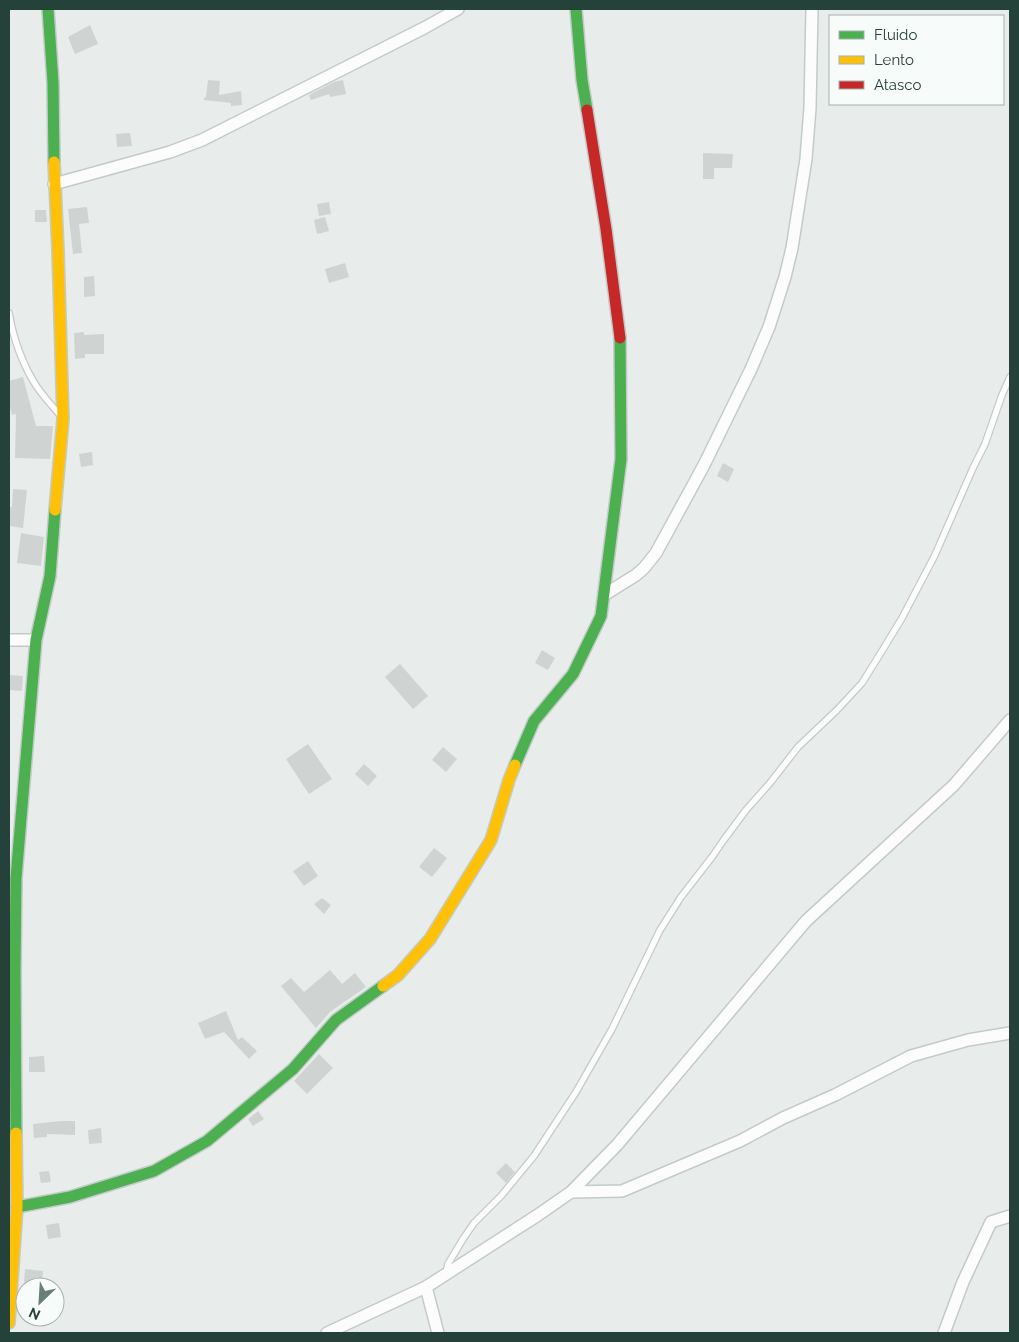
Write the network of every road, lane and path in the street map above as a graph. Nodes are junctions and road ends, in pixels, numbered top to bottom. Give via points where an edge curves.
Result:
1 (48, 9) edge
2 (458, 9) edge
3 (576, 9) edge
4 (812, 9) edge
5 (54, 184) junction
6 (9, 313) edge
7 (1010, 376) edge
8 (63, 419) junction
9 (604, 595) junction
10 (9, 640) edge
11 (36, 640) junction
12 (1010, 720) edge
13 (1010, 1033) edge
14 (13, 1079) edge
15 (571, 1192) junction
16 (17, 1207) junction
17 (1010, 1216) edge
18 (446, 1274) junction
19 (426, 1287) junction
20 (9, 1324) edge
21 (327, 1333) edge
22 (438, 1333) edge
23 (944, 1333) edge

1 - 5 street
2 - 5 street via 202,140
3 - 9 street via 582,80 620,334 621,459
4 - 9 street via 806,159 792,248 774,313 751,369 662,545 640,572
5 - 8 street
6 - 8 lane via 22,360 37,387
7 - 18 lane via 985,444 935,555 862,683 798,748 746,810 681,897 660,930 612,1029 576,1092 534,1156 474,1223 448,1264
8 - 11 street via 50,576
9 - 16 street via 601,616 573,674 534,721 509,780 491,840 430,939 398,975 336,1020 292,1069 208,1141 154,1171 70,1198
10 - 11 street
11 - 14 street via 16,878
12 - 15 street via 954,785 806,921 617,1144
13 - 15 street via 968,1040 911,1056 740,1141 622,1191
14 - 16 street
15 - 18 street
16 - 20 street
17 - 23 street via 991,1222
18 - 19 street
19 - 21 street
19 - 22 street

